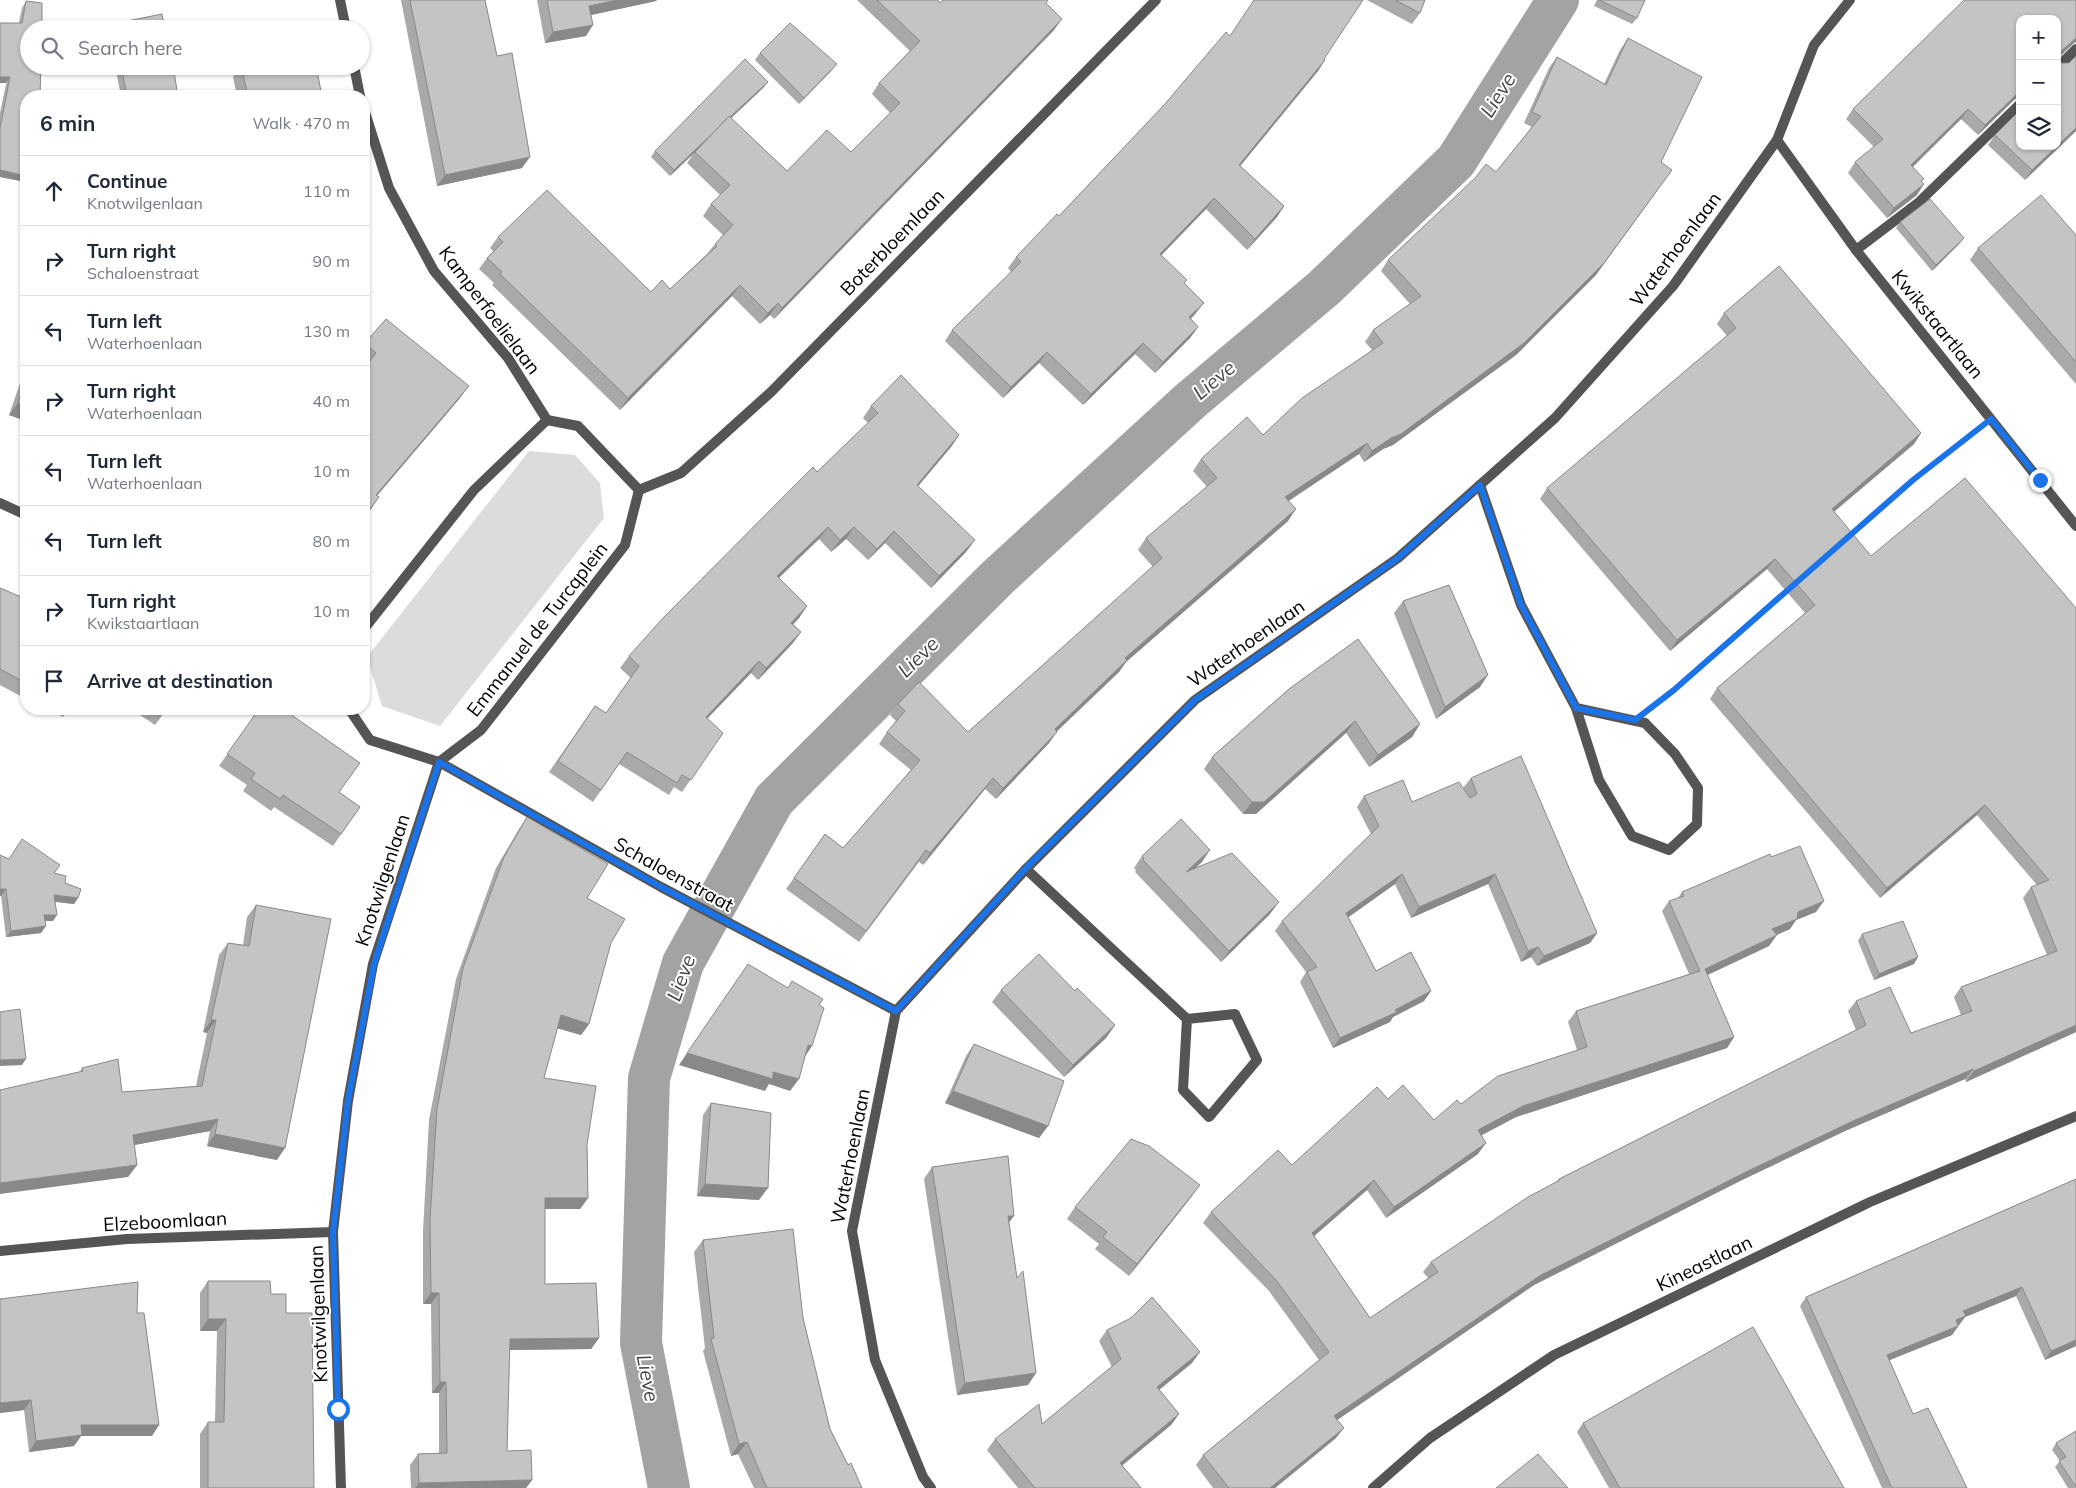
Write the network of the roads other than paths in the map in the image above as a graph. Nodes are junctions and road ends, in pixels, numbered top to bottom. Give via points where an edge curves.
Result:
1 (340, 0) edge
2 (1156, 0) edge
3 (1850, 0) edge
4 (344, 20) edge
5 (2076, 49) edge
6 (2061, 64) edge
7 (356, 75) edge
8 (359, 90) edge
9 (2019, 105) edge
10 (370, 129) edge
11 (1777, 140) junction
12 (1856, 250) junction
13 (547, 420) junction
14 (1480, 485) junction
15 (639, 490) junction
16 (0, 503) edge
17 (20, 512) edge
18 (2076, 526) edge
19 (370, 621) edge
20 (1576, 708) junction
21 (353, 715) edge
22 (439, 762) junction
23 (1026, 868) junction
24 (896, 1011) junction
25 (1187, 1019) junction
26 (2076, 1116) edge
27 (333, 1232) junction
28 (0, 1251) edge
29 (341, 1488) edge
30 (931, 1488) edge
31 (1374, 1488) edge

1 - 4 street
2 - 15 street, Boterbloemlaan via 771,392 681,473
3 - 11 street, Waterhoenlaan via 1814,44
5 - 6 street
7 - 8 street
9 - 12 street via 1918,204
10 - 13 street, Kamperfoelielaan via 388,188 434,271 508,358
11 - 12 street, Kwikstaartlaan
11 - 14 street, Waterhoenlaan via 1673,286 1556,418
12 - 18 street, Kwikstaartlaan
13 - 15 street via 578,426
13 - 19 street via 474,490
14 - 20 street via 1521,605
14 - 23 street, Waterhoenlaan via 1398,558 1195,700
15 - 22 street, Emmanuel de Turcqplein via 625,545 482,730
16 - 17 street
20 - 20 street via 1599,780 1632,836 1669,850 1697,824 1698,788 1675,754 1645,723
21 - 22 street via 370,740
22 - 24 street, Schaloenstraat via 745,933
22 - 27 street, Knotwilgenlaan via 374,964 348,1100
23 - 24 street, Waterhoenlaan
23 - 25 street
24 - 30 street, Waterhoenlaan via 852,1231 875,1360 923,1477
25 - 25 street via 1183,1090 1209,1117 1257,1060 1235,1014
26 - 31 street, Kineastlaan via 1870,1202 1554,1355 1430,1438
27 - 28 street, Elzeboomlaan via 127,1239
27 - 29 street, Knotwilgenlaan

